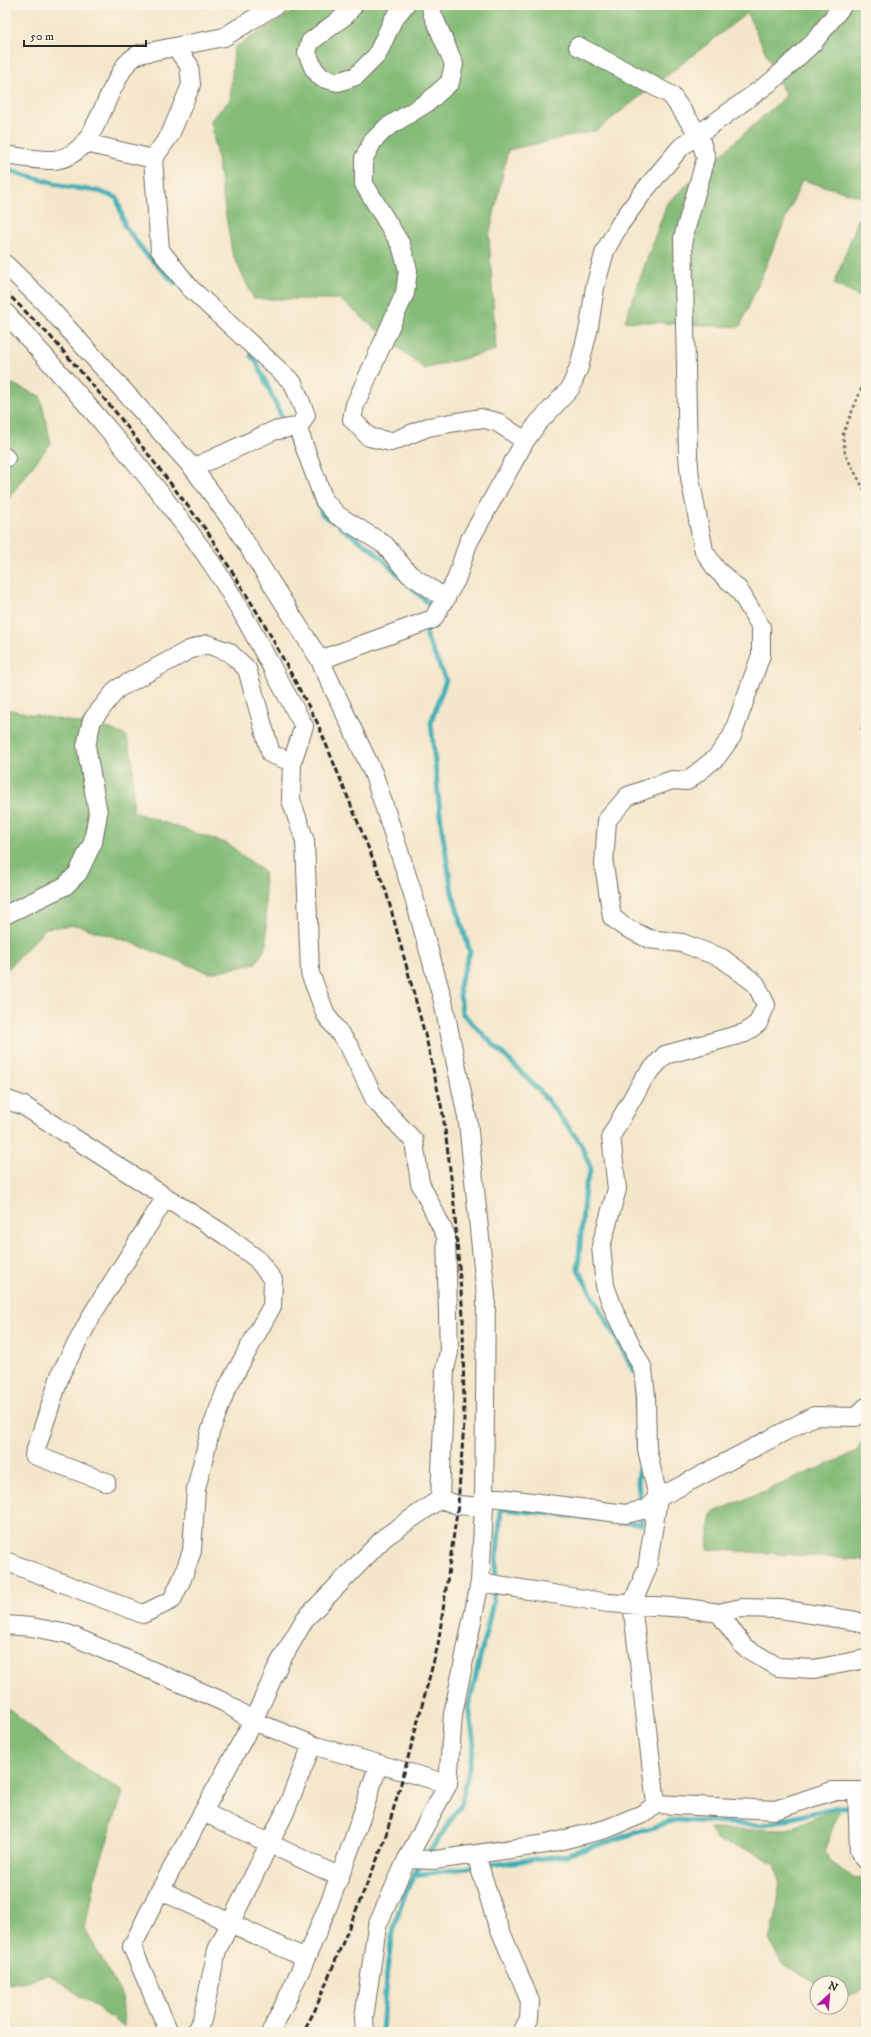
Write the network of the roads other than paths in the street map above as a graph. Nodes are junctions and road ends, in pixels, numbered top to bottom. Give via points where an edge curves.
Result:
1 (276, 5) edge
2 (354, 5) edge
3 (405, 5) edge
4 (431, 5) edge
5 (843, 5) edge
6 (578, 46) dead end
7 (175, 47) junction
8 (699, 135) junction
9 (86, 143) junction
10 (5, 155) edge
11 (154, 159) junction
12 (5, 264) edge
13 (5, 312) edge
14 (300, 426) junction
15 (525, 441) junction
16 (192, 468) junction
17 (446, 600) junction
18 (320, 660) junction
19 (292, 762) junction
20 (5, 915) edge
21 (5, 1099) edge
22 (166, 1197) junction
23 (866, 1407) edge
24 (106, 1482) dead end
25 (658, 1498) junction
26 (440, 1499) junction
27 (484, 1502) junction
28 (5, 1561) edge
29 (480, 1582) junction
30 (632, 1604) junction
31 (719, 1613) junction
32 (5, 1625) edge
33 (866, 1625) edge
34 (866, 1659) edge
35 (253, 1721) junction
36 (312, 1745) junction
37 (378, 1765) junction
38 (448, 1784) junction
39 (862, 1791) edge
40 (656, 1804) junction
41 (203, 1812) junction
42 (270, 1844) junction
43 (476, 1855) junction
44 (407, 1859) junction
45 (866, 1860) edge
46 (340, 1877) junction
47 (160, 1890) junction
48 (230, 1922) junction
49 (305, 1958) junction
50 (169, 2032) edge
51 (194, 2032) edge
52 (271, 2032) edge
53 (365, 2032) edge
54 (522, 2032) edge

1 - 7 street via 224,37
2 - 3 street via 346,15 310,42 307,53 314,69 322,78 338,82 356,76 377,55 393,20
4 - 15 street via 432,14 454,64 450,82 428,102 386,128 373,141 364,158 364,184 401,245 408,270 405,293 355,405 352,419 369,437 391,442 428,427 480,418 497,422
5 - 8 street via 813,43 772,82
6 - 8 street via 671,95
7 - 9 street via 139,54 127,61
7 - 11 street via 189,65 191,85 170,135
8 - 15 street via 682,147 644,190 620,224 605,252 595,287 579,367 570,389
8 - 25 street via 706,158 683,238 690,478 704,551 716,569 739,590 761,627 760,655 732,736 717,757 687,781 672,780 628,796 607,820 604,865 612,917 623,926 649,939 682,943 722,958 756,984 766,1005 758,1023 746,1033 665,1055 644,1078 611,1136 617,1189 601,1246 605,1286 615,1314 643,1369 647,1449
9 - 10 street via 70,157 52,160
9 - 11 street
11 - 14 street via 160,250 190,288 293,383 306,415
12 - 16 street via 44,302
13 - 19 street via 102,420 148,476 206,556 232,597 304,726
14 - 16 street via 273,431
14 - 17 street via 298,430 324,500 337,515 385,545 409,574
15 - 17 street via 468,543 456,580
16 - 18 street via 232,521
17 - 18 street via 433,619
18 - 27 street via 374,776 413,894 443,1001 468,1122 486,1296
19 - 20 street via 271,754 247,669 229,652 206,644 189,650 117,689 92,720 86,746 98,813 93,842 78,873 65,886
19 - 26 street via 291,800 305,841 310,973 326,1014 349,1046 375,1100 414,1141 420,1183 446,1236 450,1352 445,1369
21 - 22 street via 24,1106
22 - 24 street via 93,1313 61,1373 34,1455
22 - 28 street via 225,1235 257,1260 273,1280 272,1306 226,1390 210,1432 196,1489 192,1550 182,1579 172,1600 142,1614
23 - 25 street via 856,1417 814,1416
25 - 27 street via 646,1509 626,1514
25 - 30 street via 647,1569
26 - 27 street via 458,1505
26 - 35 street via 385,1537 305,1619 280,1662
27 - 29 street
29 - 30 street via 608,1603
29 - 38 street via 453,1714
30 - 31 street
30 - 40 street
31 - 33 street via 741,1608 780,1609 856,1621
31 - 34 street via 744,1647 778,1668 814,1669
32 - 35 street via 68,1634 224,1702
35 - 36 street
35 - 41 street
36 - 37 street
36 - 42 street
37 - 38 street
37 - 46 street
38 - 44 street
39 - 40 street via 832,1791 775,1810
39 - 45 street via 859,1851
40 - 43 street via 645,1813 606,1829 546,1844
41 - 42 street
41 - 47 street
42 - 46 street
42 - 48 street
43 - 44 street via 435,1860
43 - 54 street via 496,1920 530,2001 529,2019
44 - 53 street via 377,1926 364,2018
46 - 49 street
47 - 48 street
47 - 50 street via 132,1947
48 - 49 street
48 - 51 street via 217,1950 202,2020
49 - 52 street

